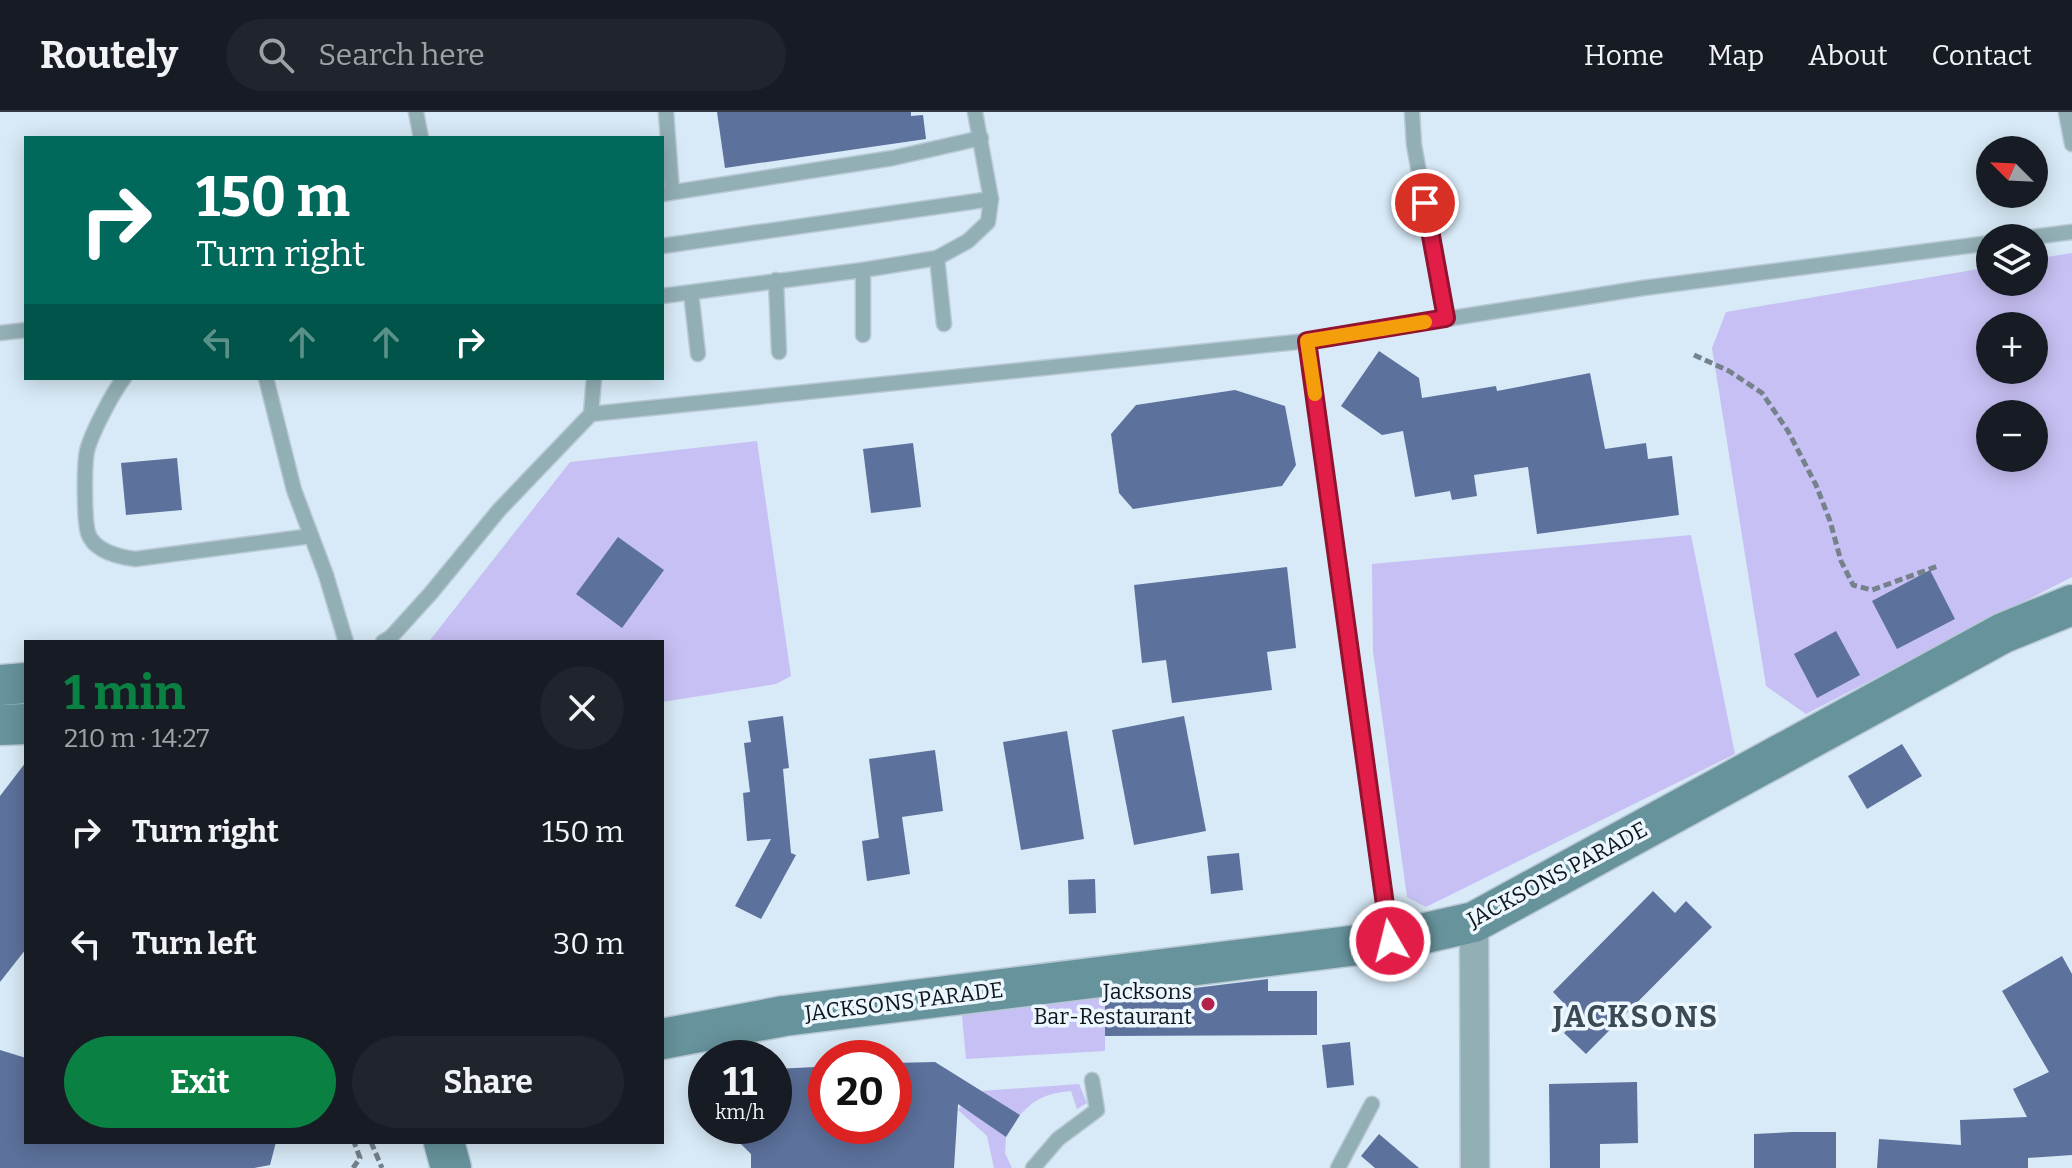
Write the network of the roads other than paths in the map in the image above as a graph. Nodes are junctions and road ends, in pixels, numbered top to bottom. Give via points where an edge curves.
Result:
1 (416, 112) edge
2 (666, 112) edge
3 (975, 112) edge
4 (1412, 112) edge
5 (2066, 112) edge
6 (421, 136) edge
7 (981, 138) junction
8 (2072, 144) edge
9 (667, 193) edge
10 (991, 199) junction
11 (2072, 232) edge
12 (2048, 235) edge
13 (1976, 245) edge
14 (664, 246) edge
15 (937, 258) junction
16 (863, 270) junction
17 (776, 280) junction
18 (691, 293) junction
19 (664, 296) edge
20 (1446, 318) junction
21 (944, 324) dead end
22 (24, 330) edge
23 (0, 333) edge
24 (863, 335) dead end
25 (1307, 341) junction
26 (779, 352) dead end
27 (698, 354) dead end
28 (123, 380) edge
29 (266, 380) edge
30 (594, 380) edge
31 (591, 414) junction
32 (311, 536) junction
33 (2072, 605) edge
34 (345, 640) edge
35 (386, 640) edge
36 (24, 683) edge
37 (0, 685) edge
38 (24, 724) edge
39 (0, 725) edge
40 (1474, 922) junction
41 (1390, 941) junction
42 (664, 1039) edge
43 (1092, 1080) dead end
44 (1372, 1104) dead end
45 (445, 1144) edge
46 (471, 1144) edge
47 (451, 1168) edge
48 (478, 1168) edge
49 (1033, 1168) edge
50 (1338, 1168) edge
51 (1475, 1168) edge

1 - 6 lane
2 - 9 lane
3 - 7 lane
4 - 20 lane
5 - 8 lane
7 - 9 lane via 893,158
7 - 10 lane
10 - 14 lane
10 - 15 lane via 988,222
11 - 12 lane
13 - 20 lane
15 - 16 lane
15 - 21 lane
16 - 17 lane
16 - 24 lane
17 - 18 lane
17 - 26 lane
18 - 19 lane
18 - 27 lane
20 - 25 lane
22 - 23 lane
25 - 31 lane
25 - 41 lane
28 - 32 lane via 87,451 88,535 98,545 113,556 135,559
29 - 32 lane
30 - 31 lane
31 - 35 lane
32 - 34 lane
33 - 40 street, JACKSONS PARADE via 2003,633
36 - 37 street
38 - 39 street
40 - 41 street, JACKSONS PARADE
40 - 51 street
41 - 42 street, JACKSONS PARADE via 784,1016
43 - 49 lane via 1097,1110 1058,1139
44 - 50 lane
45 - 47 street
46 - 48 street

